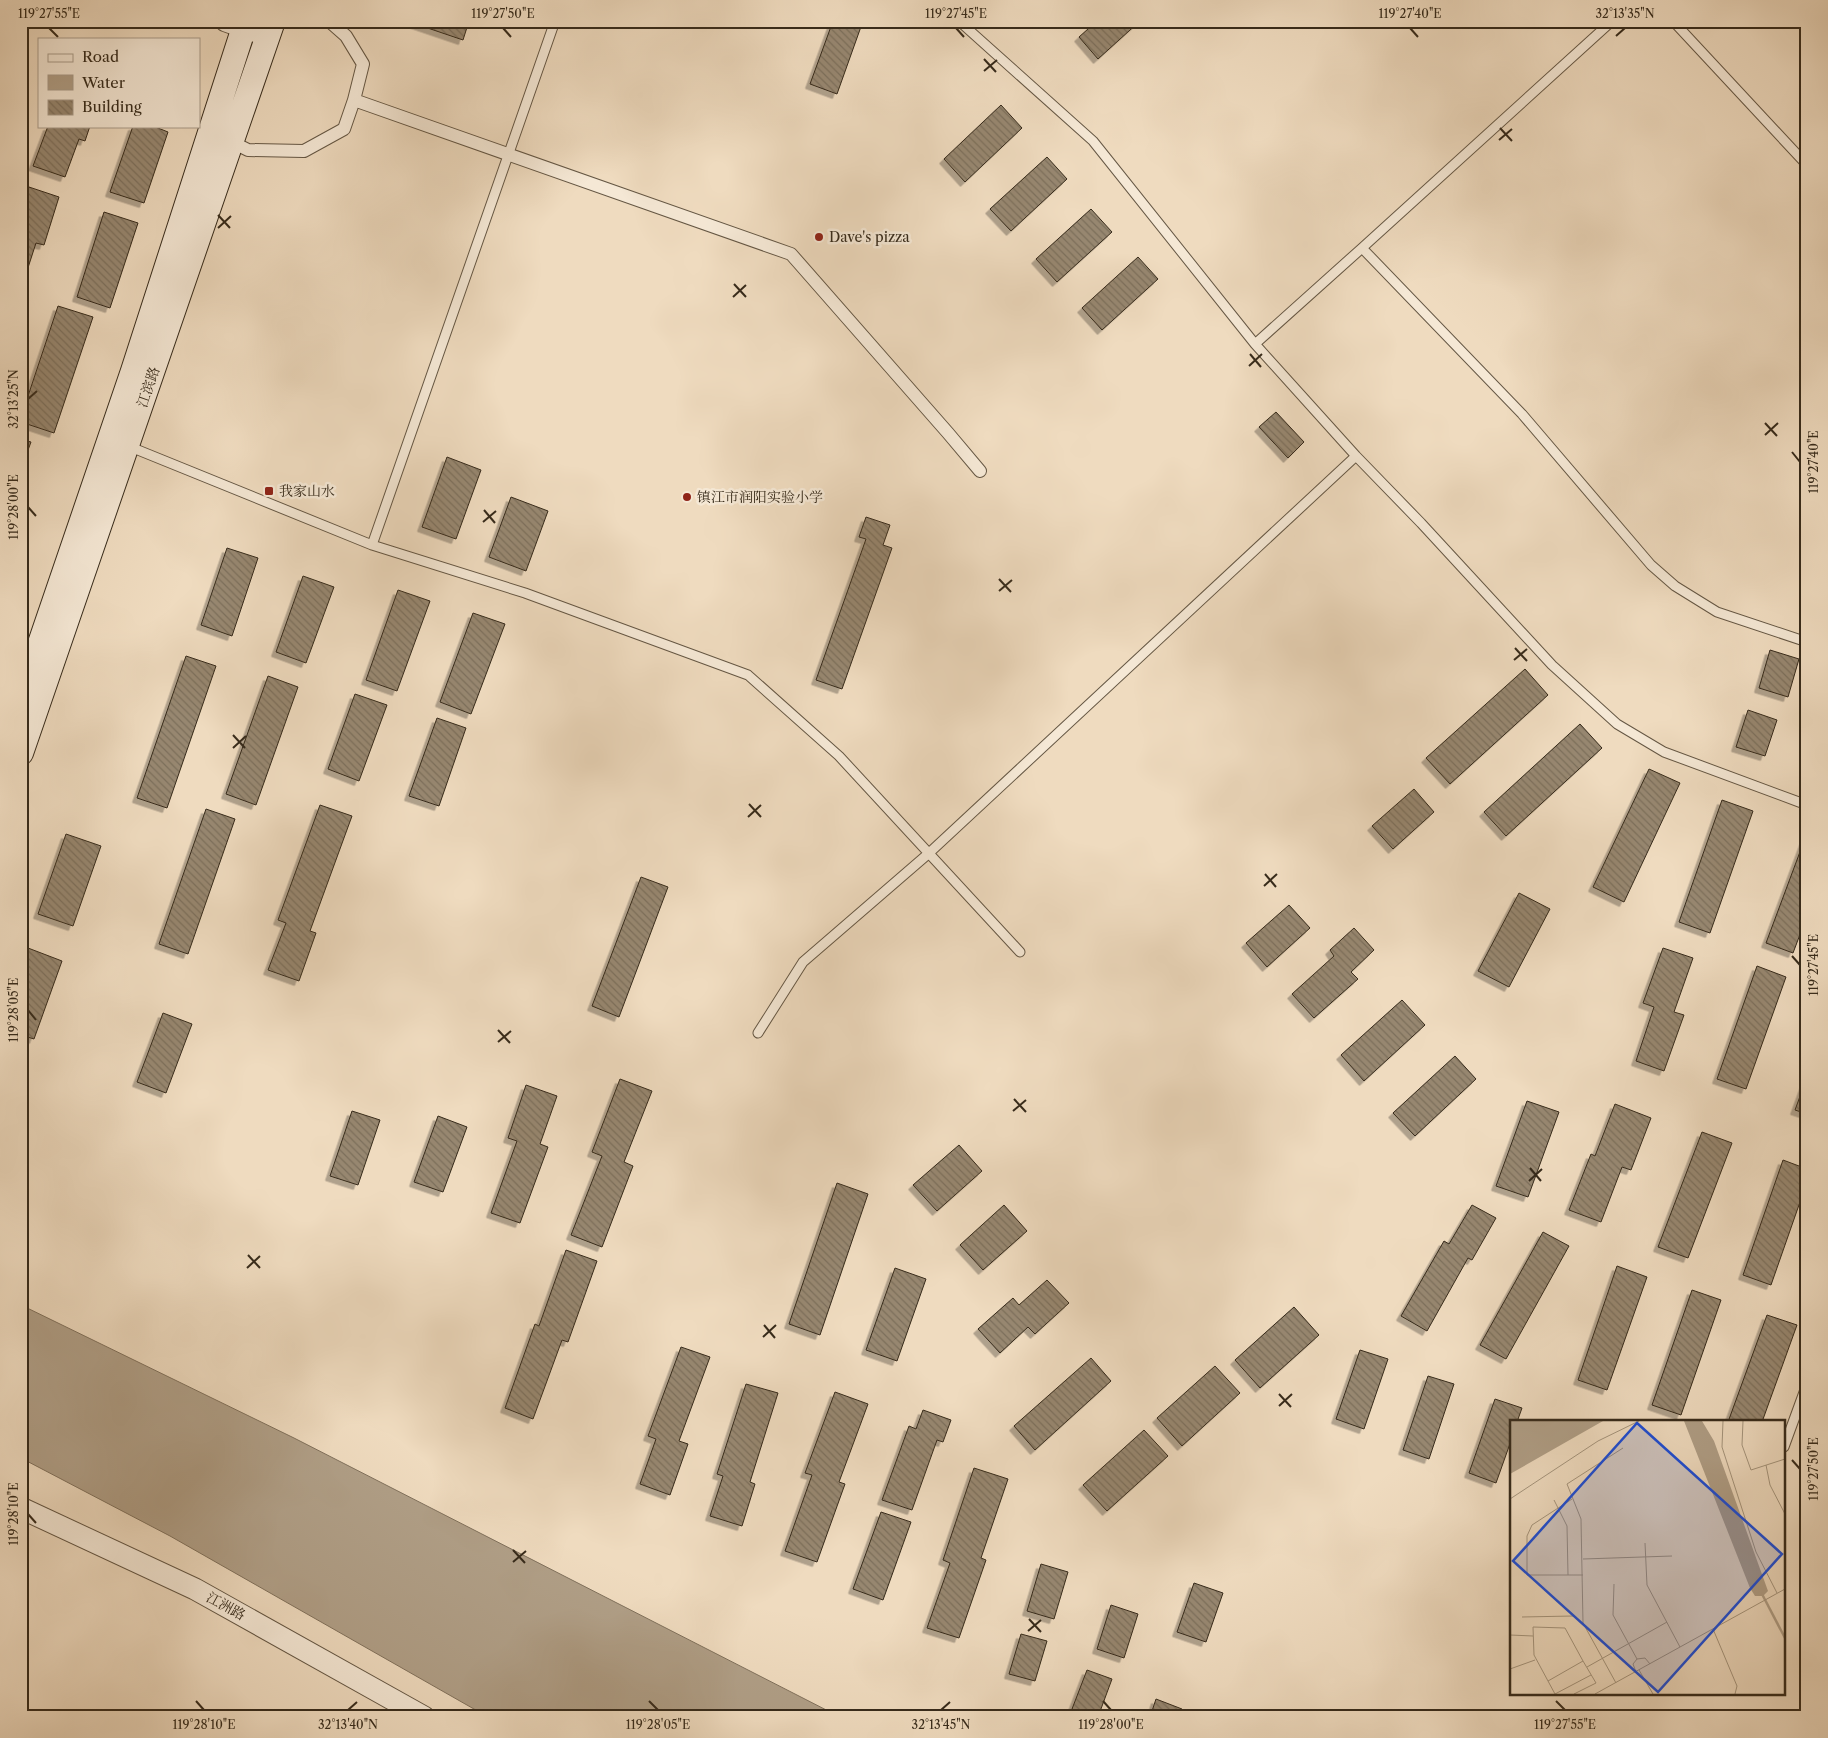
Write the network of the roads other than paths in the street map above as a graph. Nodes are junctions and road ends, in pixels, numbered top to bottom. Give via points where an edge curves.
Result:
1 (329, 21) edge
2 (555, 21) edge
3 (959, 21) edge
4 (1612, 21) edge
5 (1673, 21) edge
6 (239, 23) edge
7 (271, 29) edge
8 (354, 100) junction
9 (232, 142) junction
10 (508, 155) junction
11 (1807, 165) edge
12 (1362, 248) junction
13 (1255, 344) junction
14 (128, 446) junction
15 (1356, 456) junction
16 (980, 471) dead end
17 (372, 546) junction
18 (1807, 642) edge
19 (21, 699) edge
20 (21, 753) edge
21 (1807, 805) edge
22 (928, 854) junction
23 (1020, 952) dead end
24 (758, 1032) dead end
25 (1807, 1384) edge
26 (1786, 1442) edge
27 (21, 1508) edge
28 (424, 1717) edge

1 - 8 street via 346,36 363,64
2 - 10 lane
3 - 13 lane via 1093,141
4 - 12 lane
5 - 11 lane
6 - 7 street
6 - 19 main road, 江滨路 via 133,370
7 - 9 main road, 江滨路
8 - 9 street via 344,129 304,151 248,150
8 - 10 street
9 - 14 main road, 江滨路
10 - 16 street via 791,254
10 - 17 lane
12 - 13 lane
12 - 18 lane via 1522,414 1651,565 1675,586 1717,612
13 - 15 lane
14 - 17 lane
14 - 20 main road, 江滨路
15 - 21 lane via 1552,666 1617,724 1664,752
15 - 22 lane
17 - 22 lane via 525,593 748,675 839,756
22 - 23 lane
22 - 24 lane via 803,962
25 - 26 lane
27 - 28 street, 江洲路 via 195,1589

